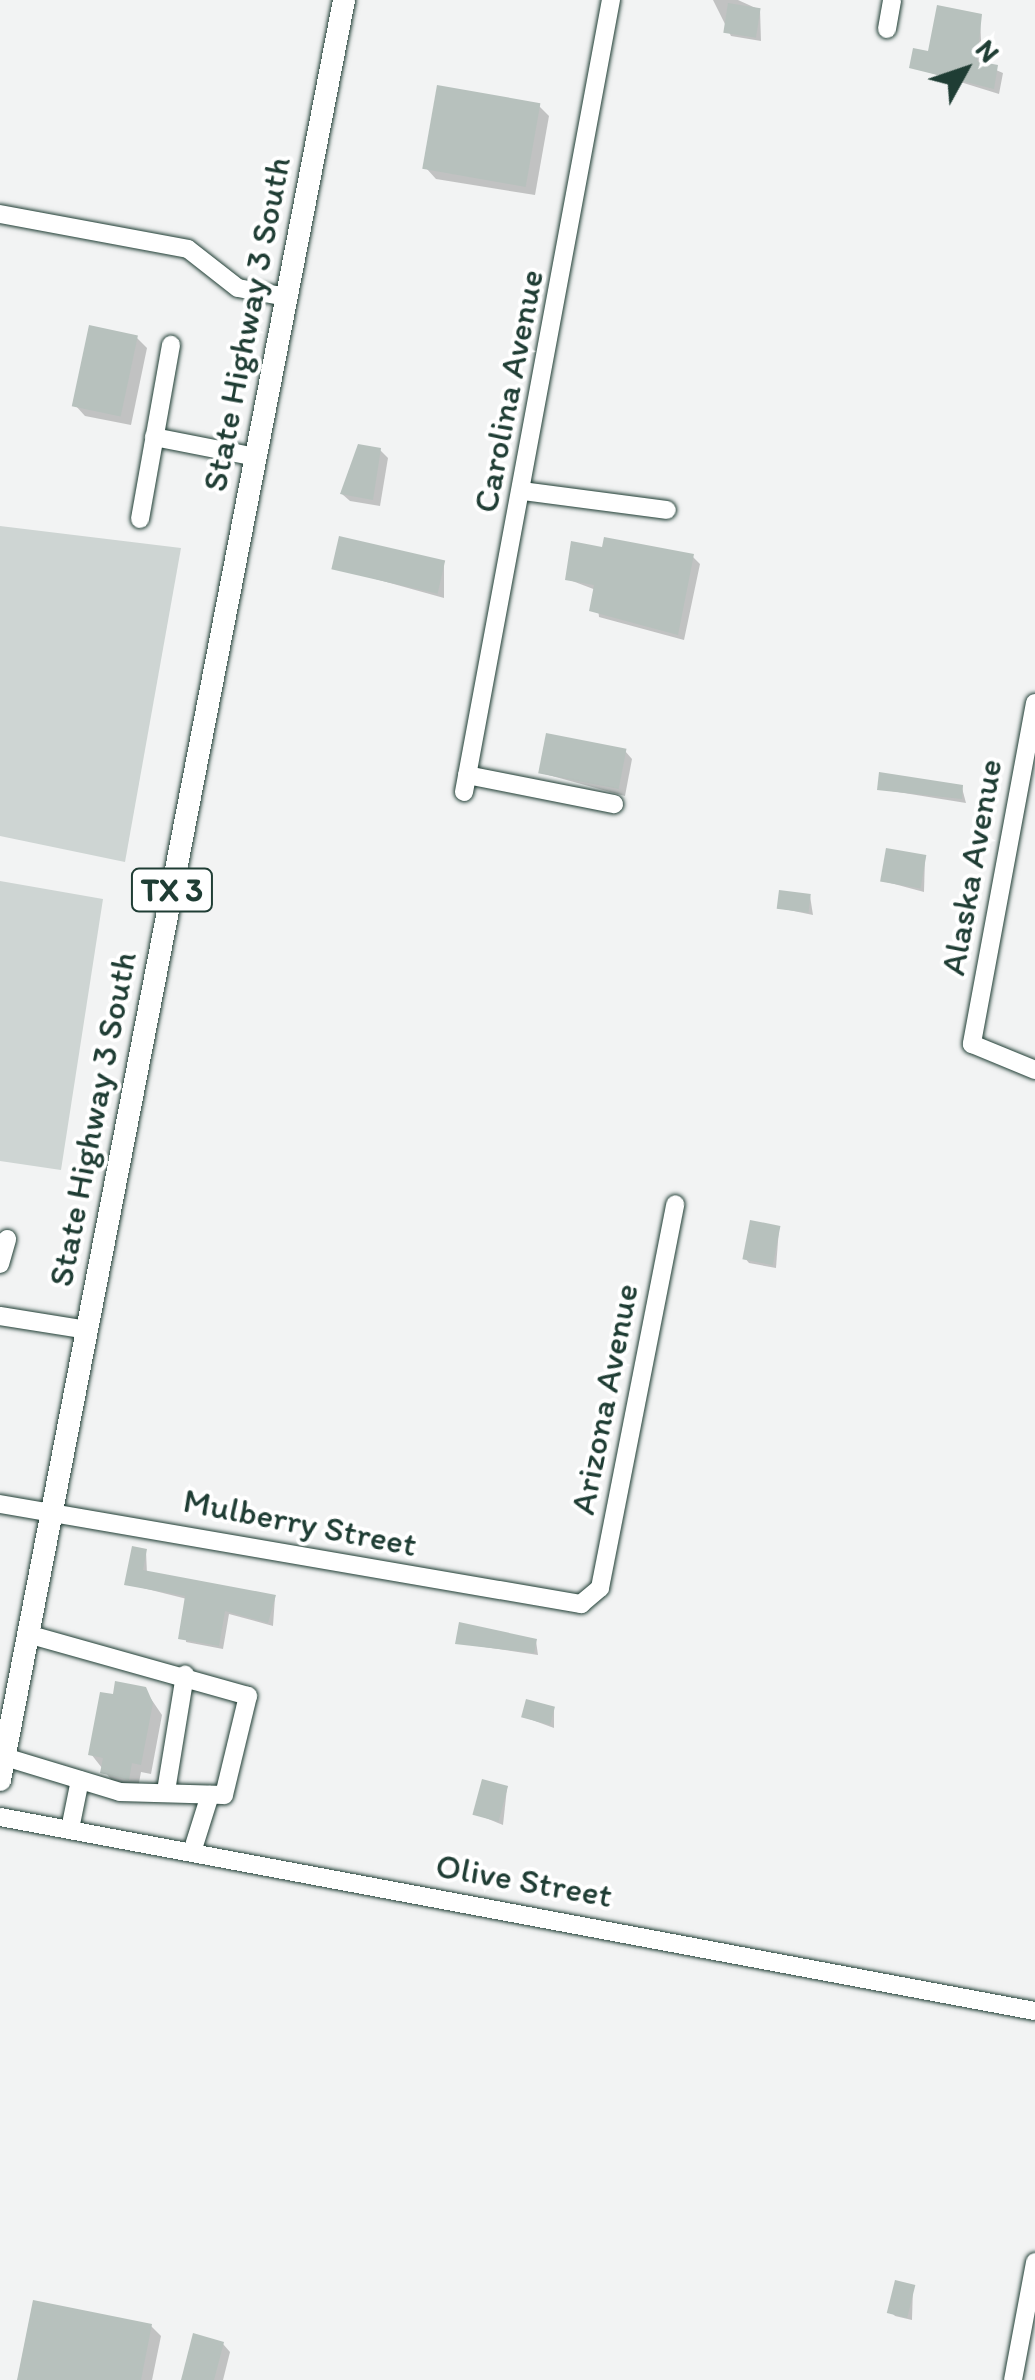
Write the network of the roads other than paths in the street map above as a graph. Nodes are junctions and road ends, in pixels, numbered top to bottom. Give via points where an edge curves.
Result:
1 (344, 0) edge
2 (611, 0) edge
3 (892, 0) edge
4 (887, 29) dead end
5 (0, 214) edge
6 (287, 297) junction
7 (171, 344) dead end
8 (154, 437) junction
9 (256, 458) junction
10 (523, 490) junction
11 (666, 510) dead end
12 (140, 519) dead end
13 (1035, 703) edge
14 (614, 804) dead end
15 (1035, 1070) edge
16 (676, 1204) dead end
17 (7, 1239) dead end
18 (0, 1264) edge
19 (0, 1316) edge
20 (87, 1330) junction
21 (0, 1504) edge
22 (52, 1514) junction
23 (586, 1600) joint
24 (28, 1634) junction
25 (185, 1675) junction
26 (2, 1769) edge
27 (80, 1780) junction
28 (166, 1791) junction
29 (210, 1795) junction
30 (0, 1816) edge
31 (70, 1830) junction
32 (192, 1852) junction
33 (1035, 2011) edge
34 (1035, 2262) edge
35 (1013, 2380) edge

1 - 6 main road, State Highway 3 South / TX 3
2 - 10 street, Carolina Avenue
3 - 4 street
5 - 6 street via 188,248 238,288
6 - 9 main road, State Highway 3 South / TX 3
7 - 8 street
8 - 9 street
8 - 12 street
9 - 20 main road, State Highway 3 South / TX 3
10 - 11 street
10 - 14 street, Carolina Avenue via 465,784
13 - 15 street, Alaska Avenue via 972,1044
16 - 23 street, Arizona Avenue via 600,1588
17 - 18 street
19 - 20 street
20 - 22 main road, State Highway 3 South / TX 3
21 - 22 street, Mulberry Street
22 - 23 street, Mulberry Street via 257,1543 532,1601
22 - 24 main road, State Highway 3 South / TX 3
24 - 25 street
24 - 26 main road, State Highway 3 South / TX 3
25 - 28 street
25 - 29 street via 248,1696 230,1787
26 - 27 street
27 - 28 street
27 - 31 street
28 - 29 street
29 - 32 street
30 - 31 street, Olive Street
31 - 32 street, Olive Street
32 - 33 street, Olive Street
34 - 35 street

